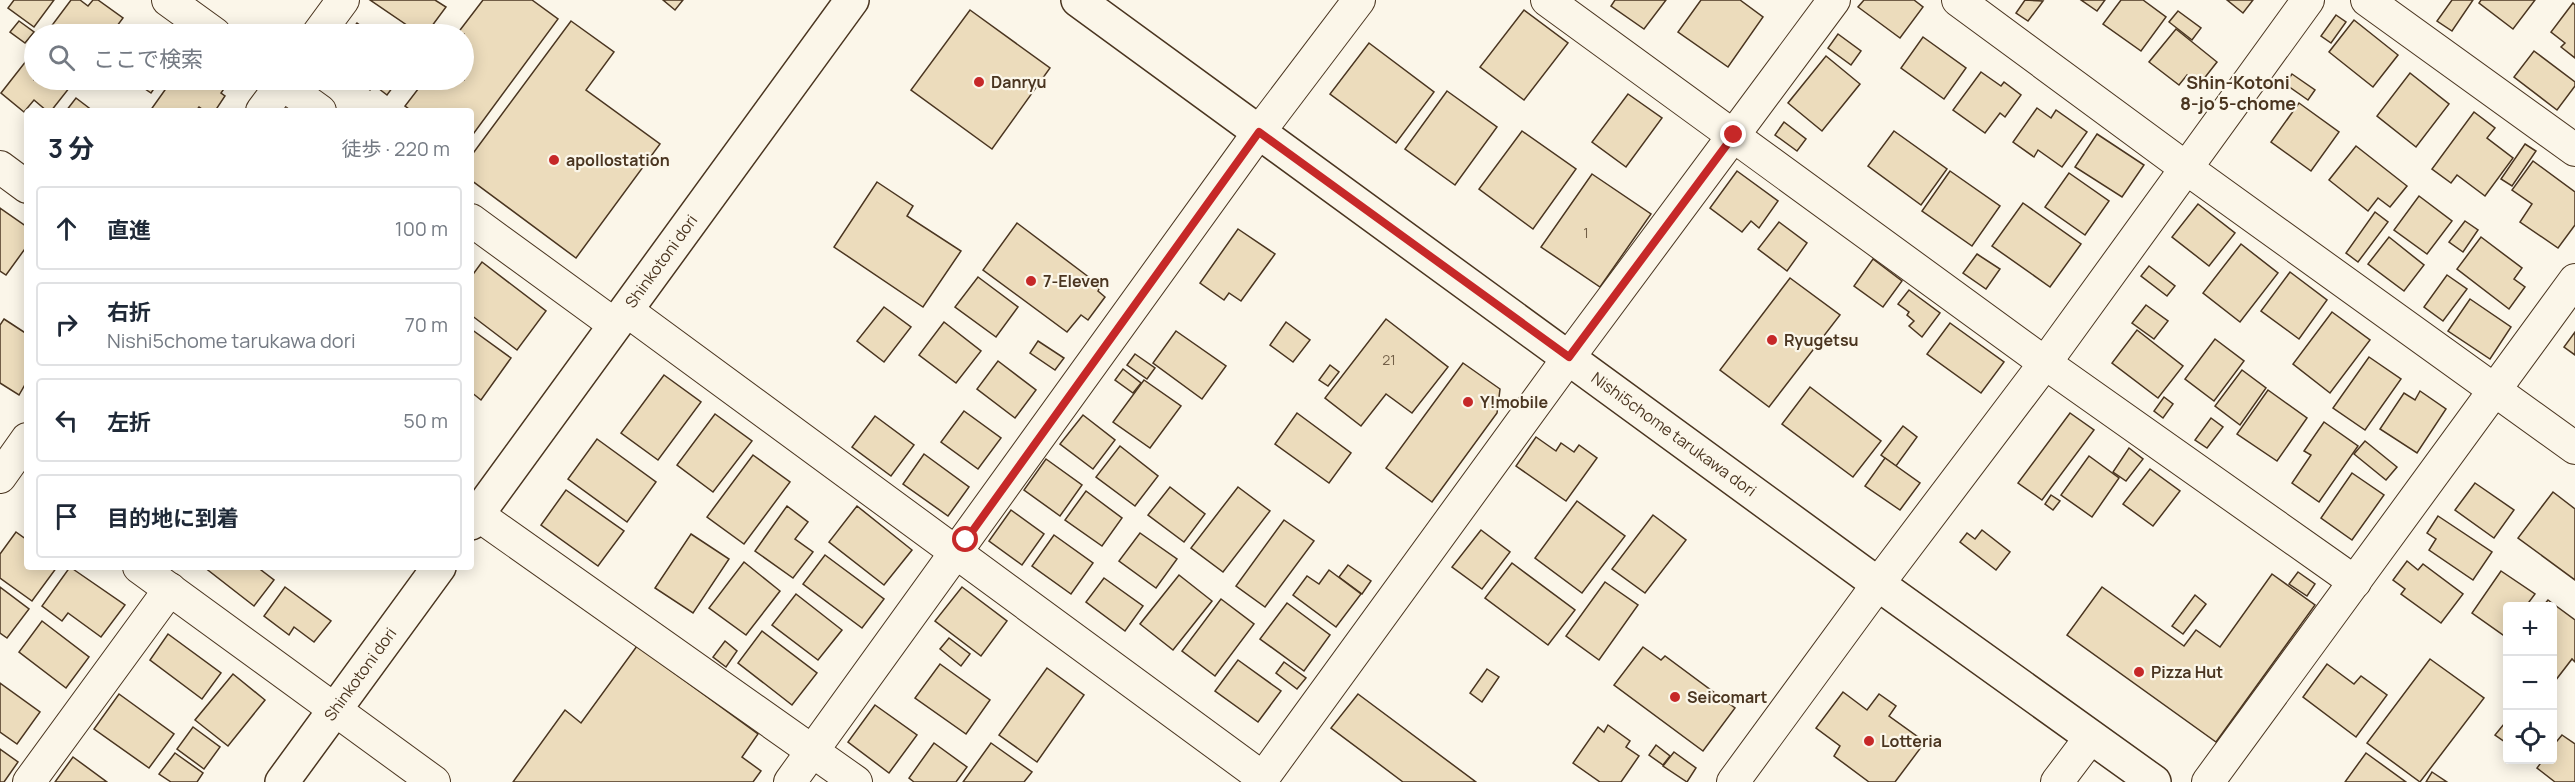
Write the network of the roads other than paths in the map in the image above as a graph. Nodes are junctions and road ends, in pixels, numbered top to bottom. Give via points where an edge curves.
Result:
1 (168, 0) edge
2 (343, 0) edge
3 (852, 0) edge
4 (1078, 0) edge
5 (1359, 0) edge
6 (1547, 0) edge
7 (1834, 0) edge
8 (1958, 0) edge
9 (2308, 0) edge
10 (2367, 0) edge
11 (201, 24) edge
12 (325, 24) edge
13 (276, 90) edge
14 (293, 90) edge
15 (264, 108) edge
16 (316, 108) edge
17 (1259, 132) junction
18 (1734, 135) junction
19 (2575, 150) edge
20 (0, 167) edge
21 (2186, 168) junction
22 (24, 185) edge
23 (474, 222) edge
24 (2575, 280) edge
25 (621, 317) junction
26 (1569, 357) junction
27 (2045, 363) junction
28 (2495, 390) junction
29 (24, 445) edge
30 (2575, 448) edge
31 (8, 475) edge
32 (474, 515) edge
33 (474, 517) edge
34 (956, 554) junction
35 (143, 570) edge
36 (437, 570) edge
37 (2355, 582) junction
38 (1878, 584) junction
39 (170, 589) junction
40 (335, 709) junction
41 (2091, 737) junction
42 (813, 751) junction
43 (1261, 780) edge
44 (29, 782) edge
45 (282, 782) edge
46 (434, 782) edge
47 (790, 782) edge
48 (856, 782) edge
49 (1733, 782) edge
50 (2057, 782) edge
51 (2154, 782) edge
52 (2208, 782) edge

1 - 11 street
2 - 12 street
3 - 25 main road, Shinkotoni dori
4 - 17 main road, Nishi5chome tarukawa dori
5 - 17 street
6 - 18 street
7 - 18 street
8 - 21 street
9 - 21 street
10 - 19 street
13 - 15 street
14 - 16 street
17 - 26 main road, Nishi5chome tarukawa dori
17 - 34 street
18 - 26 street
18 - 27 street
20 - 22 street
21 - 27 street
21 - 28 street
23 - 25 street
24 - 28 street
25 - 32 main road, Shinkotoni dori
25 - 34 street
26 - 38 main road, Nishi5chome tarukawa dori
26 - 43 street
27 - 37 street
27 - 38 street
28 - 30 street
28 - 37 street
29 - 31 street
33 - 42 street
34 - 42 street
34 - 43 street
35 - 39 street
36 - 40 main road, Shinkotoni dori
37 - 52 street
38 - 41 main road, Nishi5chome tarukawa dori
38 - 49 street
39 - 40 street
39 - 44 street
40 - 45 main road, Shinkotoni dori
40 - 46 street
41 - 50 street
41 - 51 main road, Nishi5chome tarukawa dori
42 - 47 street
42 - 48 street

